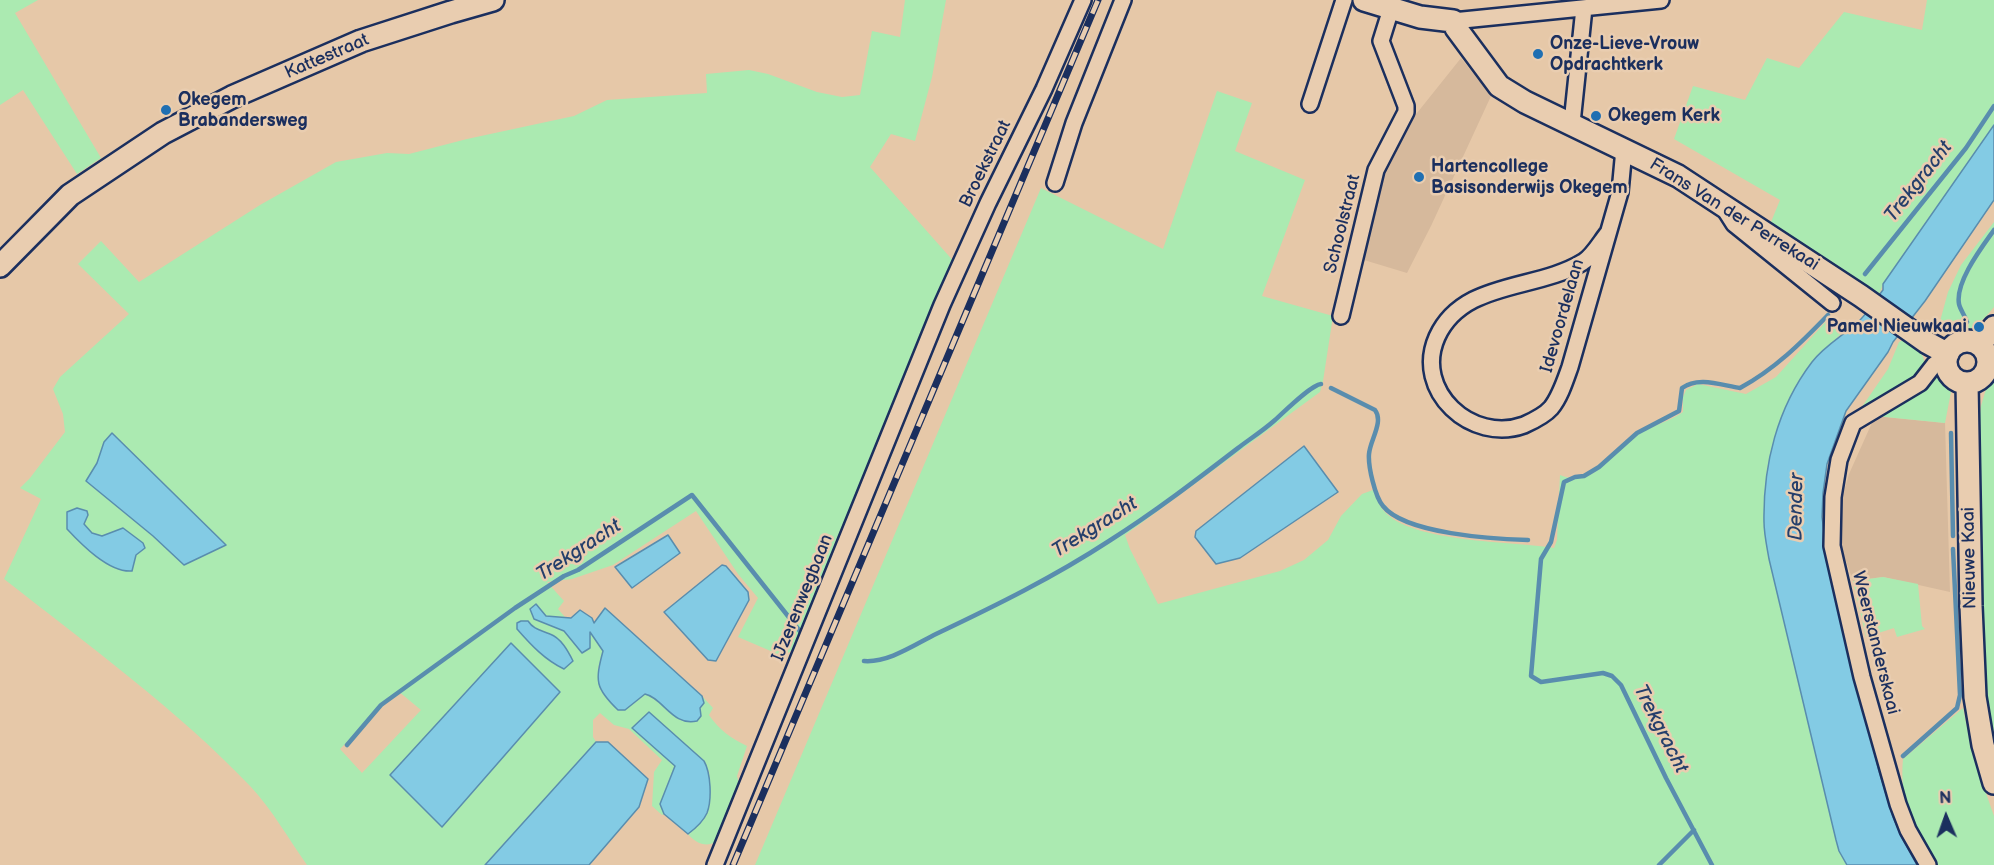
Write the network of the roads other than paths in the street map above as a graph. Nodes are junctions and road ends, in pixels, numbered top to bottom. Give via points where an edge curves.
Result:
1 (493, 0) edge
2 (1083, 0) edge
3 (1122, 0) edge
4 (1344, 0) edge
5 (1364, 0) edge
6 (1662, 0) edge
7 (1399, 7) edge
8 (1584, 8) junction
9 (1453, 21) junction
10 (1310, 104) dead end
11 (1572, 123) junction
12 (1633, 153) junction
13 (1055, 183) dead end
14 (1723, 206) junction
15 (1607, 234) junction
16 (0, 266) edge
17 (1832, 303) dead end
18 (1341, 316) dead end
19 (1994, 327) edge
20 (927, 345) joint
21 (1980, 345) junction
22 (1947, 354) junction
23 (1967, 383) junction
24 (1994, 783) edge
25 (715, 865) edge
26 (1928, 865) edge

1 - 16 main road, Kattestraat via 360,41 163,133 70,195
2 - 20 street, Broekstraat via 961,262
3 - 13 street
4 - 10 street
5 - 7 main road
6 - 8 street
7 - 9 main road
7 - 18 street, Schoolstraat via 1381,41 1406,112 1376,170
8 - 9 street
8 - 11 street
9 - 11 main road, Frans Van der Perrekaai via 1499,86
11 - 12 main road, Frans Van der Perrekaai
12 - 14 main road, Frans Van der Perrekaai via 1678,176
12 - 15 street, Idevoordelaan
14 - 17 street, Frans Van der Perrekaai via 1734,224
14 - 22 main road, Frans Van der Perrekaai
15 - 15 street, Idevoordelaan via 1586,261 1474,298 1445,324 1432,354 1433,375 1440,394 1459,416 1485,427 1512,429 1550,409 1570,367
19 - 21 main road
20 - 25 street, IJzerenwegbaan
21 - 22 main road via 1962,341
21 - 23 main road via 1986,351 1987,368 1983,376
22 - 23 main road via 1950,374
22 - 26 street, Weerstanderskaai via 1920,383 1853,423 1839,460 1833,497 1832,546 1862,677 1898,804
23 - 24 main road, Nieuwe Kaai via 1975,697

